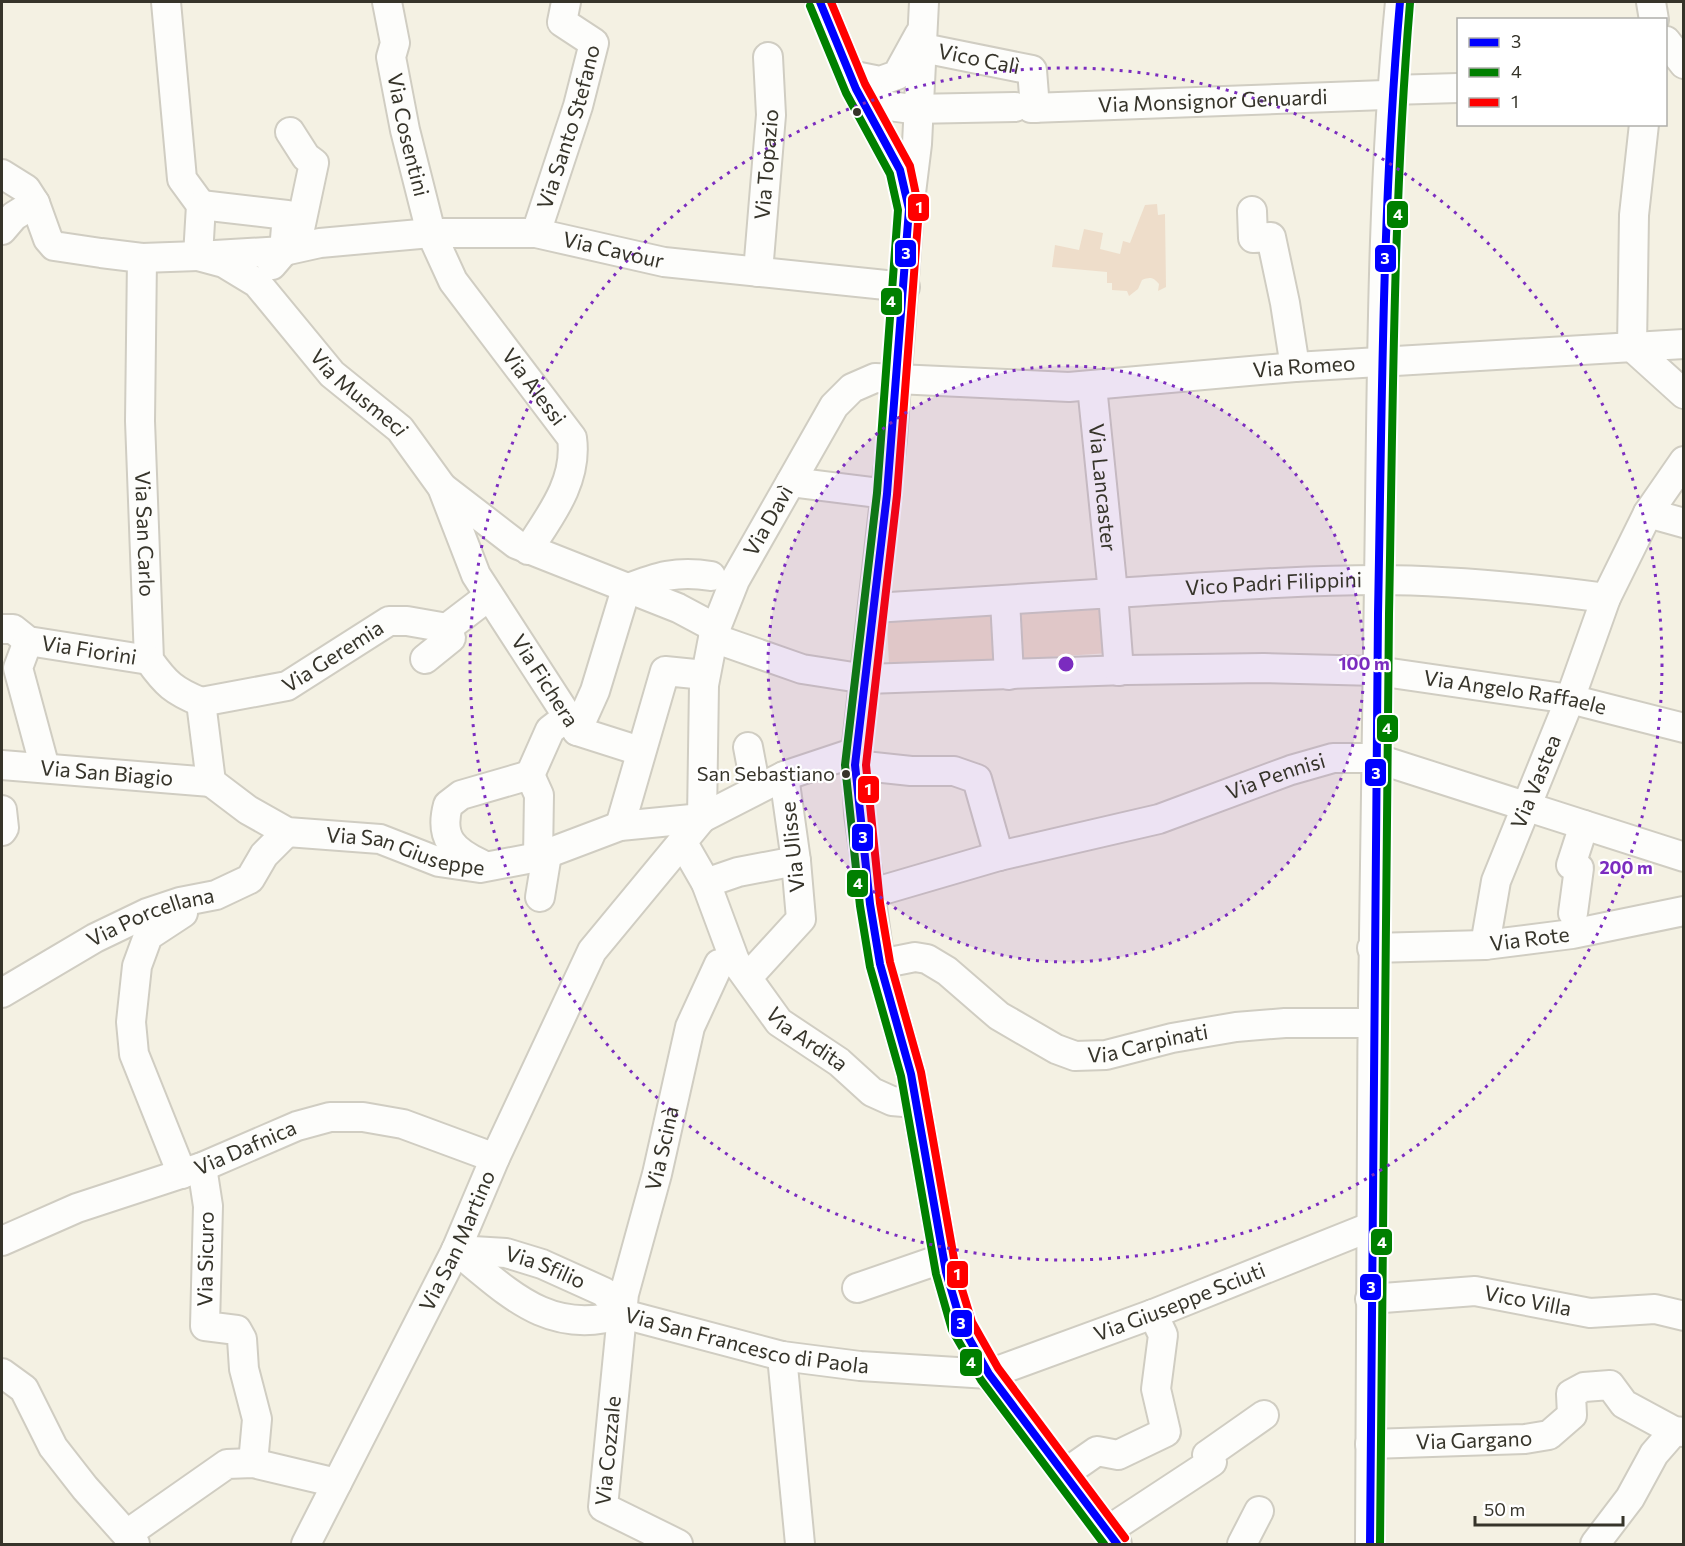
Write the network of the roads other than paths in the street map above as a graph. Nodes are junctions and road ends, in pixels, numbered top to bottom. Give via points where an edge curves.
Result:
1 (166, 2) edge
2 (387, 2) edge
3 (566, 2) edge
4 (820, 2) edge
5 (1400, 2) edge
6 (1651, 2) edge
7 (1654, 18) edge
8 (923, 30) edge
9 (1667, 44) edge
10 (768, 57) dead end
11 (1683, 64) edge
12 (1683, 73) edge
13 (1667, 76) edge
14 (854, 82) junction
15 (1457, 88) edge
16 (1391, 90) junction
17 (1027, 108) junction
18 (919, 110) junction
19 (1644, 126) edge
20 (290, 132) dead end
21 (2, 174) edge
22 (35, 203) junction
23 (201, 205) junction
24 (909, 209) junction
25 (1252, 211) dead end
26 (2, 230) edge
27 (431, 233) junction
28 (536, 233) junction
29 (300, 247) junction
30 (198, 256) junction
31 (142, 258) junction
32 (758, 272) junction
33 (905, 287) junction
34 (264, 293) junction
35 (1683, 344) edge
36 (1632, 348) junction
37 (1382, 361) junction
38 (1295, 367) junction
39 (897, 378) junction
40 (1092, 386) junction
41 (1683, 394) edge
42 (1683, 461) edge
43 (791, 482) junction
44 (442, 487) junction
45 (887, 494) junction
46 (1648, 513) junction
47 (1683, 522) edge
48 (522, 547) junction
49 (711, 576) dead end
50 (1378, 580) junction
51 (483, 586) junction
52 (626, 590) junction
53 (1116, 591) junction
54 (1606, 598) junction
55 (1005, 600) junction
56 (874, 602) junction
57 (447, 628) junction
58 (2, 629) edge
59 (718, 632) junction
60 (28, 641) junction
61 (425, 659) dead end
62 (149, 660) junction
63 (1377, 670) junction
64 (1123, 671) junction
65 (1009, 675) junction
66 (866, 679) junction
67 (705, 680) junction
68 (543, 681) junction
69 (595, 691) junction
70 (1570, 699) junction
71 (201, 702) junction
72 (572, 724) junction
73 (1683, 728) edge
74 (748, 747) dead end
75 (640, 751) junction
76 (1375, 758) junction
77 (855, 764) junction
78 (2, 765) edge
79 (45, 768) junction
80 (530, 775) junction
81 (784, 776) junction
82 (211, 782) junction
83 (756, 789) junction
84 (1526, 807) junction
85 (2, 810) edge
86 (706, 811) junction
87 (617, 824) junction
88 (1584, 825) junction
89 (2, 831) edge
90 (287, 832) junction
91 (683, 843) junction
92 (542, 856) junction
93 (999, 856) junction
94 (1683, 857) edge
95 (796, 861) junction
96 (488, 867) junction
97 (706, 883) junction
98 (869, 894) junction
99 (216, 895) junction
100 (540, 897) dead end
101 (1683, 911) edge
102 (1573, 913) dead end
103 (1485, 945) junction
104 (1372, 948) junction
105 (880, 964) junction
106 (747, 973) junction
107 (2, 993) edge
108 (1372, 1023) junction
109 (915, 1103) junction
110 (495, 1158) junction
111 (192, 1171) junction
112 (1370, 1227) junction
113 (2, 1241) edge
114 (456, 1250) junction
115 (944, 1258) junction
116 (857, 1288) dead end
117 (1370, 1299) junction
118 (623, 1314) junction
119 (1153, 1314) junction
120 (1683, 1316) edge
121 (782, 1356) junction
122 (2, 1373) edge
123 (989, 1374) junction
124 (1264, 1415) dead end
125 (1679, 1431) edge
126 (1370, 1444) junction
127 (253, 1463) junction
128 (1064, 1474) junction
129 (337, 1483) junction
130 (1258, 1511) dead end
131 (1112, 1538) edge
132 (131, 1539) edge
133 (306, 1545) edge
134 (678, 1545) edge
135 (800, 1545) edge
136 (1242, 1545) edge
137 (1370, 1545) edge
138 (1595, 1545) edge

1 - 23 street via 182,179
2 - 27 street, Via Cosentini via 395,43 391,57
3 - 28 street, Via Santo Stefano via 562,22 594,43 578,106
4 - 14 street
5 - 16 street
6 - 7 street
8 - 14 street via 897,75 880,81
8 - 17 street, Vico Calì via 1032,70
8 - 18 street
9 - 11 street
10 - 32 street, Via Topazio via 771,115
12 - 13 street
14 - 18 street, Via Monsignor Genuardi via 890,106
14 - 24 street via 900,170
15 - 16 street, Via Monsignor Genuardi
16 - 17 street, Via Monsignor Genuardi via 1385,94
16 - 37 street
17 - 18 street, Via Monsignor Genuardi
18 - 24 street
19 - 36 street via 1634,215
20 - 29 street via 314,163
21 - 22 street via 26,189
22 - 26 street
22 - 31 street, Via Cavour via 54,246
23 - 29 street via 287,214
23 - 30 street
24 - 33 street
25 - 38 street via 1253,238 1270,237 1286,303
27 - 28 street, Via Cavour
27 - 29 street, Via Cavour
27 - 48 street, Via Alessi via 453,281 572,438 563,496
28 - 32 street, Via Cavour via 664,262
29 - 30 street, Via Cavour
29 - 34 street
30 - 31 street, Via Cavour
30 - 34 street, Via Musmeci via 224,263
31 - 62 street, Via San Carlo via 140,421
32 - 33 street, Via Cavour
33 - 39 street
34 - 44 street, Via Musmeci via 332,374 399,429
35 - 36 street, Via Romeo
36 - 37 street, Via Romeo
36 - 41 street
37 - 38 street, Via Romeo
37 - 50 street
38 - 40 street, Via Romeo
39 - 40 street, Via Romeo
39 - 43 street, Via Davì via 875,378 852,388 834,406
39 - 45 street
40 - 53 street, Via Lancaster
42 - 46 street, Via Vastea
43 - 45 street
43 - 59 street, Via Davì via 735,580
44 - 48 street
44 - 51 street, Via Fichera
45 - 56 street
46 - 47 street
46 - 54 street, Via Vastea
48 - 52 street
49 - 52 street via 685,572 651,579
50 - 53 street, Vico Padri Filippini
50 - 54 street, Vico Padri Filippini via 1517,586
50 - 63 street
51 - 57 street
51 - 68 street, Via Fichera
52 - 59 street via 678,608
52 - 69 street
53 - 55 street, Vico Padri Filippini
53 - 64 street, Via Lancaster
54 - 70 street, Via Vastea
55 - 56 street, Vico Padri Filippini
55 - 65 street
56 - 66 street
57 - 61 street via 451,638
57 - 71 street, Via Geremia via 389,621 287,686
58 - 60 street, Via Fiorini via 13,629
59 - 66 street, Via Angelo Raffaele via 802,669
59 - 67 street, Via Davì
60 - 62 street, Via Fiorini
60 - 79 street, Via Fiorini via 18,668
62 - 71 street via 178,693
63 - 64 street, Via Angelo Raffaele
63 - 70 street, Via Angelo Raffaele
63 - 76 street
64 - 65 street, Via Angelo Raffaele
65 - 66 street, Via Angelo Raffaele
66 - 77 street
67 - 75 street via 665,670
67 - 86 street
68 - 69 street
68 - 72 street, Via Fichera
69 - 72 street
70 - 73 street, Via Angelo Raffaele
70 - 84 street, Via Vastea
71 - 82 street
72 - 75 street, Via Fichera
72 - 80 street via 550,730
74 - 83 street
75 - 87 street
76 - 84 street, Via Pennisi
76 - 93 street, Via Pennisi via 1333,758 1159,819
76 - 104 street
77 - 81 street via 819,763
77 - 93 street via 911,771 954,771 977,779
77 - 98 street
78 - 79 street, Via San Biagio
79 - 82 street, Via San Biagio
80 - 92 street via 539,795
80 - 96 street via 461,795 448,805 445,827 453,847
81 - 83 street
81 - 95 street, Via Ulisse
82 - 90 street, Via San Giuseppe via 248,810
83 - 86 street
84 - 88 street, Via Pennisi
84 - 103 street, Via Vastea via 1496,881
85 - 89 street
86 - 87 street, Via San Giuseppe
86 - 91 street, Via San Martino
87 - 92 street, Via San Giuseppe
88 - 94 street, Via Pennisi
88 - 102 street via 1572,865 1579,868
90 - 96 street, Via San Giuseppe via 380,839 439,861
90 - 99 street, Via Porcellana via 264,855 250,879
91 - 97 street, Via Ardita
91 - 110 street, Via San Martino via 592,951
92 - 96 street, Via San Giuseppe
92 - 100 street
93 - 98 street, Via Pennisi
95 - 97 street via 738,872
95 - 106 street, Via Ulisse via 801,919
97 - 106 street, Via Ardita
98 - 105 street
99 - 107 street, Via Porcellana via 147,914 95,938
99 - 111 street via 148,936 133,988 134,1054
101 - 103 street, Via Rote via 1572,934
103 - 104 street, Via Rote
104 - 108 street
105 - 108 street, Via Carpinati via 915,957 927,959 947,971 999,1016 1075,1056 1106,1055 1236,1027
105 - 109 street via 911,1074
106 - 109 street, Via Ardita via 779,1022 839,1062 872,1092 892,1101
106 - 118 street, Via Scinà via 719,964 690,1027 657,1174 624,1294
108 - 112 street
109 - 115 street
110 - 111 street, Via Dafnica via 403,1124 363,1117 330,1117 297,1126
110 - 114 street, Via San Martino
111 - 113 street, Via Dafnica via 77,1208
111 - 127 street, Via Sicuro via 208,1206 205,1326 237,1330 242,1339 244,1369 257,1419
112 - 117 street
112 - 119 street, Via Giuseppe Sciuti
114 - 118 street, Via Sfilio via 506,1253 543,1264 604,1292
114 - 118 street, Via San Francesco di Paola via 520,1300 551,1316 598,1322
114 - 129 street, Via San Martino
115 - 116 street
115 - 123 street via 962,1326
117 - 120 street, Vico Villa via 1475,1291 1590,1313 1655,1309
117 - 126 street
118 - 121 street, Via San Francesco di Paola
118 - 134 street, Via Cozzale via 603,1507
119 - 123 street, Via Giuseppe Sciuti
119 - 128 street via 1162,1335 1156,1389 1166,1432 1118,1455 1097,1451
121 - 123 street, Via San Francesco di Paola via 860,1366
121 - 135 street
122 - 132 street via 24,1389 53,1447
123 - 128 street
124 - 131 street via 1207,1455 1212,1462
125 - 126 street, Via Gargano via 1624,1404 1610,1385 1584,1387 1571,1394 1572,1415 1549,1435
125 - 138 street via 1653,1454 1630,1498
126 - 137 street
127 - 129 street
127 - 132 street via 218,1467
128 - 131 street
129 - 133 street, Via San Martino
130 - 136 street

